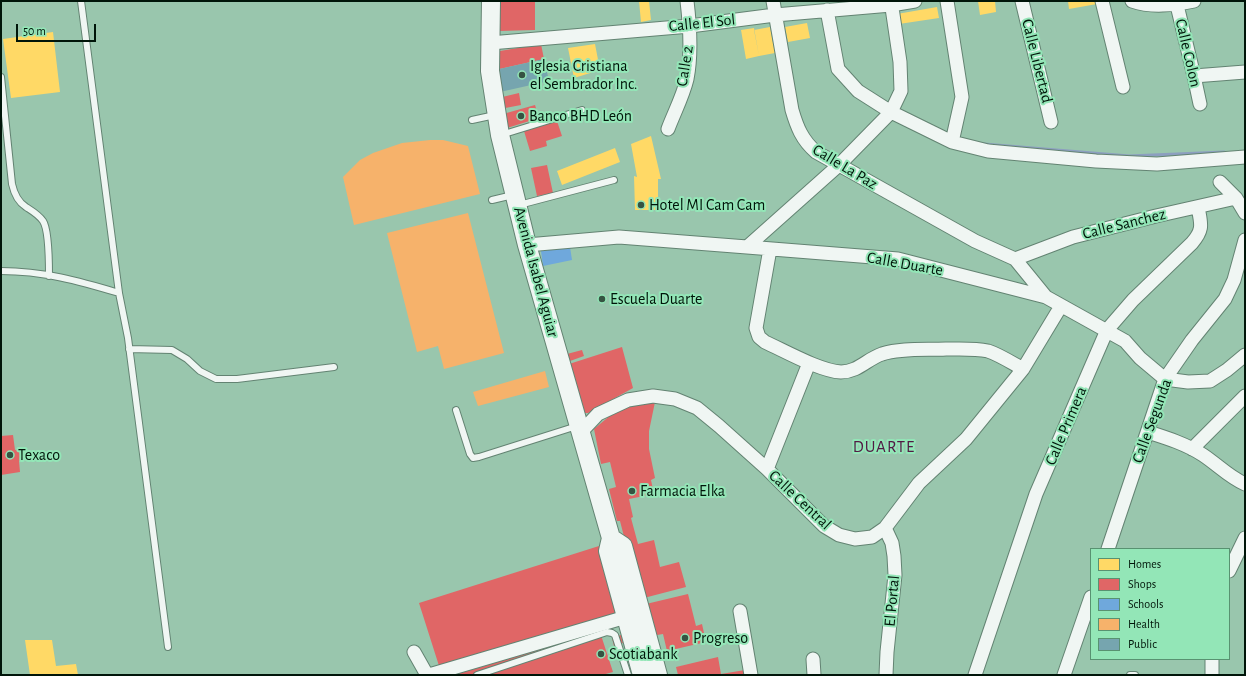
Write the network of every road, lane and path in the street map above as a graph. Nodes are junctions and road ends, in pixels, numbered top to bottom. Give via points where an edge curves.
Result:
1 (81, 1) edge
2 (491, 1) edge
3 (687, 1) edge
4 (773, 1) edge
5 (915, 1) edge
6 (947, 1) edge
7 (1022, 1) edge
8 (1102, 1) edge
9 (1132, 1) edge
10 (1194, 1) edge
11 (891, 3) edge
12 (1176, 3) edge
13 (827, 10) junction
14 (775, 15) junction
15 (690, 26) junction
16 (490, 43) junction
17 (1245, 72) edge
18 (1194, 76) junction
19 (1, 77) edge
20 (1123, 87) dead end
21 (1200, 104) dead end
22 (582, 110) dead end
23 (891, 112) junction
24 (497, 115) junction
25 (472, 120) dead end
26 (1052, 122) dead end
27 (668, 129) dead end
28 (500, 135) junction
29 (952, 142) junction
30 (1245, 157) edge
31 (839, 165) junction
32 (614, 180) dead end
33 (1220, 182) dead end
34 (1236, 198) junction
35 (492, 200) dead end
36 (516, 200) junction
37 (1198, 206) junction
38 (1245, 213) edge
39 (1245, 240) edge
40 (527, 245) junction
41 (747, 246) junction
42 (770, 249) junction
43 (1015, 259) junction
44 (1, 271) edge
45 (49, 276) junction
46 (119, 293) junction
47 (1046, 297) junction
48 (1061, 306) junction
49 (1107, 330) junction
50 (129, 349) junction
51 (1245, 355) edge
52 (809, 362) junction
53 (334, 366) dead end
54 (1023, 369) junction
55 (1165, 379) junction
56 (1245, 396) edge
57 (456, 410) dead end
58 (580, 428) junction
59 (1148, 432) junction
60 (1192, 449) junction
61 (767, 469) junction
62 (1245, 484) edge
63 (885, 528) junction
64 (1245, 538) edge
65 (1108, 548) edge
66 (1230, 569) edge
67 (1090, 600) edge
68 (740, 610) dead end
69 (634, 616) junction
70 (168, 647) dead end
71 (414, 652) dead end
72 (813, 659) dead end
73 (1212, 660) edge
74 (428, 675) edge
75 (477, 675) edge
76 (642, 675) edge
77 (751, 675) edge
78 (814, 675) edge
79 (886, 675) edge
80 (975, 675) edge
81 (1064, 675) edge
82 (1130, 675) edge
83 (1135, 675) edge
84 (1212, 675) edge

1 - 46 lane
2 - 16 main road, Avenida Isabel Aguiar
3 - 15 street, Calle 2
4 - 14 street, Calle La Paz
5 - 11 street, Calle El Sol
6 - 29 street via 962,97
7 - 26 street, Calle Libertad
8 - 20 street
9 - 12 street via 1158,6
10 - 12 street
11 - 13 street, Calle El Sol
11 - 23 street via 900,62 901,91
12 - 18 street, Calle Colon
13 - 14 street, Calle El Sol
13 - 23 street via 838,69 858,91
14 - 15 street, Calle El Sol
14 - 31 street, Calle La Paz via 792,110 801,136 816,152
15 - 16 street, Calle El Sol
15 - 27 street, Calle 2 via 690,53 686,79
16 - 24 main road, Avenida Isabel Aguiar via 490,71
17 - 18 street
18 - 21 street, Calle Colon
19 - 45 lane via 12,184 18,199 43,221 46,229
22 - 28 lane
23 - 29 street
23 - 31 street
24 - 25 lane
24 - 28 main road, Avenida Isabel Aguiar
28 - 36 main road, Avenida Isabel Aguiar
29 - 30 street via 988,151 1096,161 1157,164
31 - 41 street
31 - 43 street, Calle La Paz via 975,241
32 - 36 lane
33 - 34 street
34 - 37 street, Calle Sanchez
34 - 38 street
35 - 36 lane
36 - 40 main road, Avenida Isabel Aguiar
37 - 43 street, Calle Sanchez via 1073,237
37 - 49 street, Calle Primera via 1201,228 1199,235 1133,300
39 - 55 street, Calle Segunda via 1234,280 1225,299
40 - 41 street, Calle Duarte via 619,238
40 - 58 main road, Avenida Isabel Aguiar
41 - 42 street, Calle Duarte
42 - 47 street, Calle Duarte via 898,260
42 - 52 street via 757,332 765,342
43 - 47 street
44 - 45 lane via 25,271
45 - 46 lane via 69,278
46 - 50 lane
47 - 48 street, Calle Duarte
48 - 49 street, Calle Duarte
48 - 54 street, Calle Central
49 - 55 street, Calle Duarte via 1125,341
49 - 80 street, Calle Primera via 1036,494
50 - 53 lane via 172,350 216,379 237,379
50 - 70 lane
51 - 55 street via 1210,381
52 - 54 street via 842,372 853,370 880,355 892,352 970,349 988,352
52 - 61 street
54 - 63 street, Calle Central via 966,439 919,483
55 - 59 street, Calle Segunda
56 - 60 street
57 - 58 lane via 473,458
58 - 61 street, Calle Central via 598,414 628,400 653,396 676,399 697,408
58 - 69 main road, Avenida Isabel Aguiar via 611,538 623,546
59 - 60 street via 1175,440
59 - 65 street, Calle Segunda
60 - 62 street
61 - 63 street, Calle Central via 824,526 838,535 872,537
63 - 79 street, El Portal via 892,543 895,575
64 - 66 street
67 - 81 street
68 - 77 street
69 - 74 street
69 - 76 main road, Avenida Isabel Aguiar
71 - 74 street
72 - 78 street
73 - 84 street
75 - 76 lane via 608,632 615,635
82 - 83 lane

